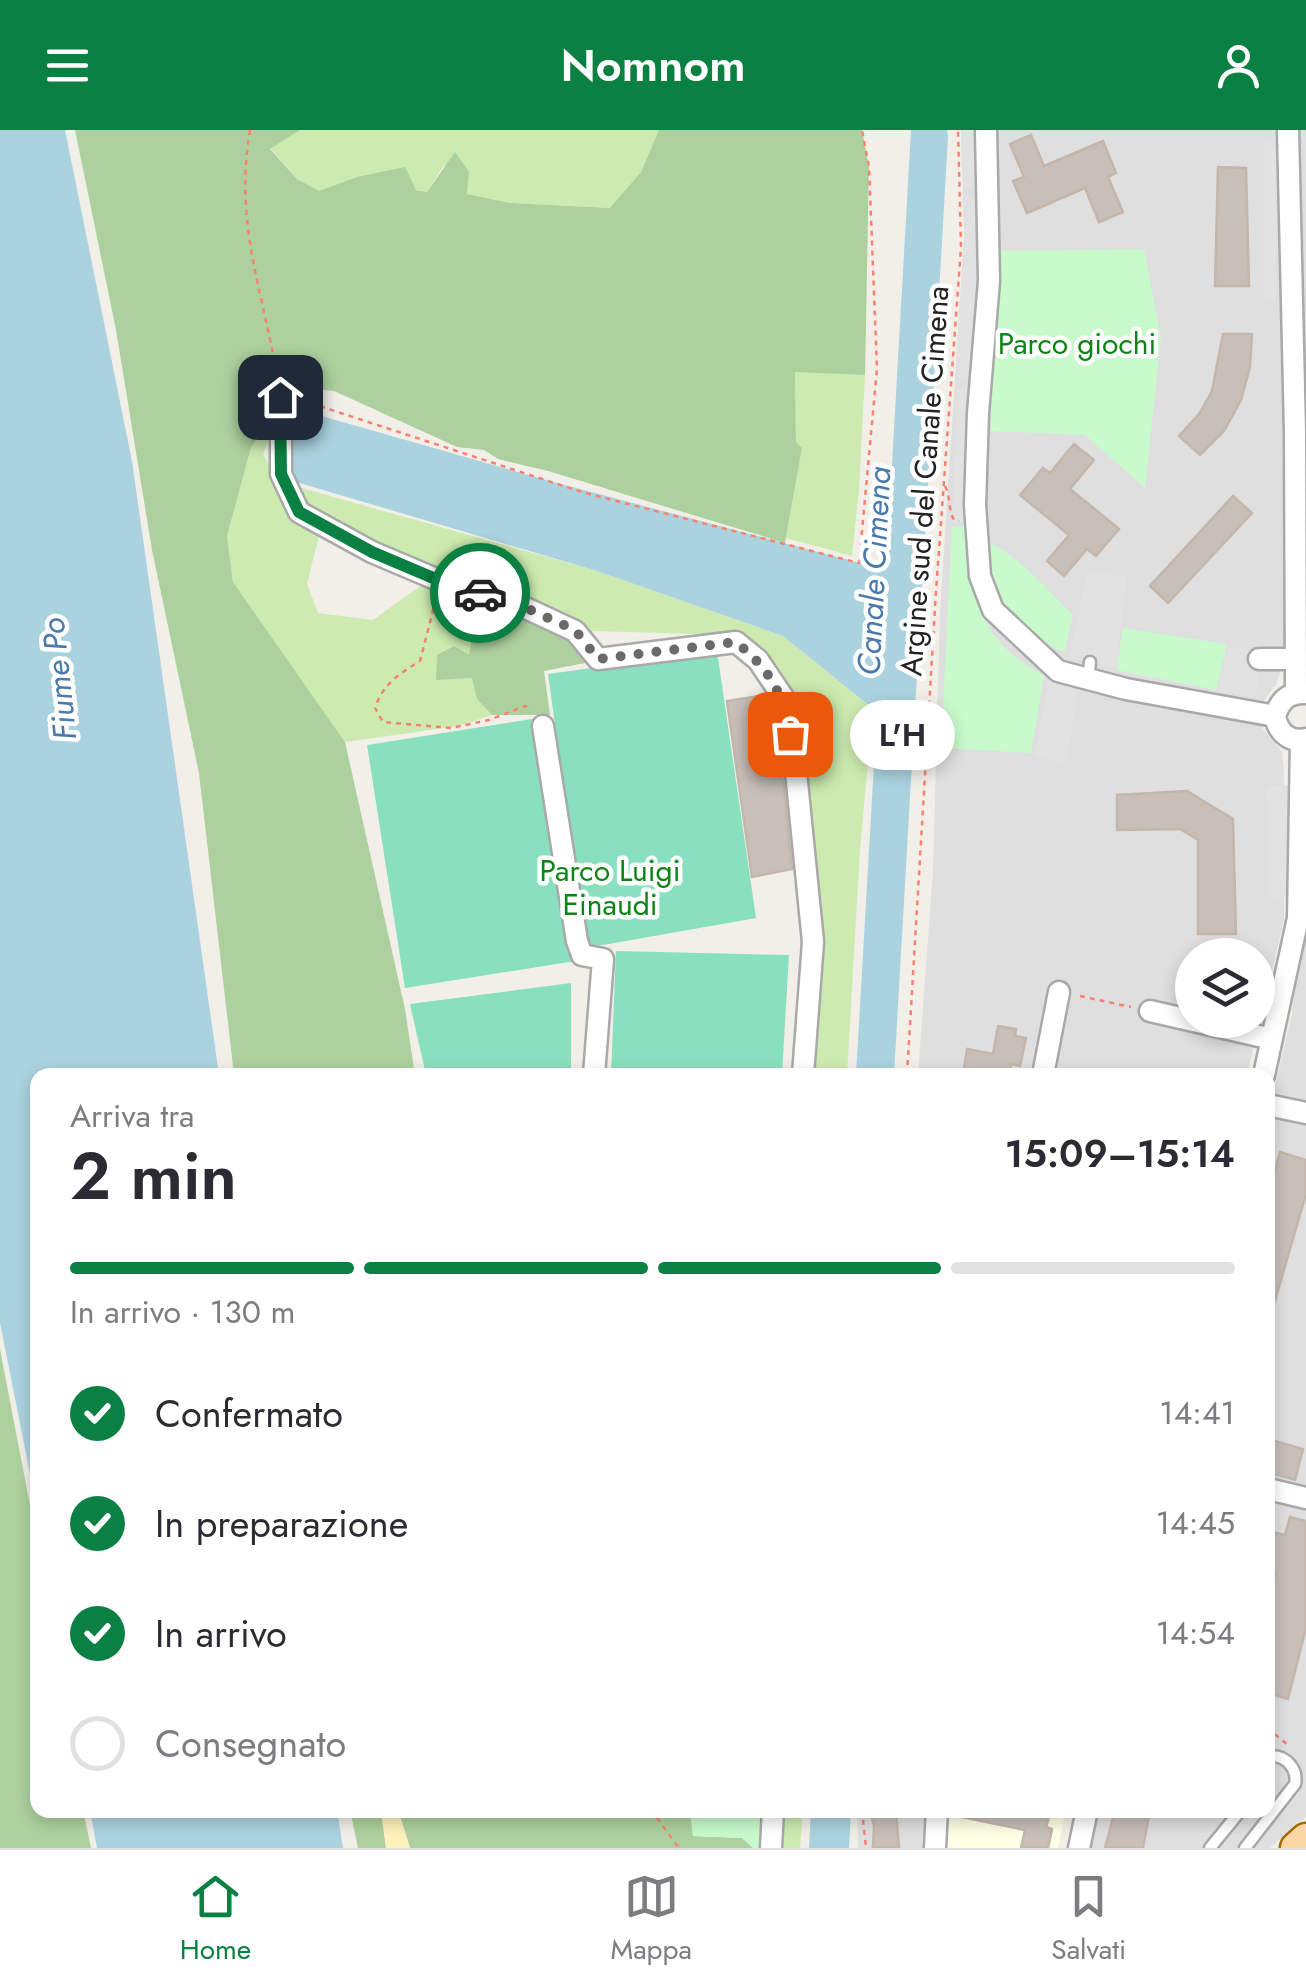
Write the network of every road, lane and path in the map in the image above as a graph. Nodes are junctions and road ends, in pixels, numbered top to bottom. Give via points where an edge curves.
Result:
1 (250, 130) edge
2 (862, 130) edge
3 (958, 130) edge
4 (986, 130) edge
5 (1288, 130) edge
6 (1298, 190) edge
7 (1299, 281) edge
8 (1300, 361) edge
9 (280, 397) junction
10 (1300, 399) edge
11 (944, 484) junction
12 (954, 520) dead end
13 (1301, 546) edge
14 (438, 580) junction
15 (1259, 659) dead end
16 (1296, 659) junction
17 (1301, 693) edge
18 (1276, 716) junction
19 (543, 726) joint
20 (1303, 740) edge
21 (1303, 828) edge
22 (1300, 941) edge
23 (1296, 977) edge
24 (1059, 992) joint
25 (1150, 1011) joint
26 (1175, 1017) edge
27 (1275, 1030) edge
28 (1272, 1038) edge
29 (595, 1068) edge
30 (804, 1068) edge
31 (907, 1068) edge
32 (1044, 1068) edge
33 (1266, 1068) edge
34 (1275, 1106) edge
35 (1306, 1113) edge
36 (1275, 1491) edge
37 (1306, 1498) edge
38 (1275, 1756) edge
39 (1275, 1810) edge
40 (657, 1818) edge
41 (773, 1818) edge
42 (863, 1818) edge
43 (937, 1818) edge
44 (1086, 1818) edge
45 (1234, 1818) edge
46 (1269, 1818) edge
47 (1306, 1839) edge
48 (679, 1848) edge
49 (771, 1848) edge
50 (866, 1848) edge
51 (935, 1848) edge
52 (1079, 1848) edge
53 (1210, 1848) edge
54 (1246, 1848) edge
55 (1296, 1848) edge

1 - 9 path via 245,211
2 - 9 path via 877,368 859,563 585,493
3 - 11 path, Argine sud del Canale Cimena via 961,247
4 - 18 street via 989,281 975,505 980,576 993,610 1046,661 1077,674
5 - 6 street
6 - 7 street
7 - 8 street
8 - 10 street
9 - 14 street via 281,474 299,512
10 - 13 street
11 - 12 path
11 - 31 path, Argine sud del Canale Cimena
13 - 16 street
14 - 19 path via 420,661 380,692 375,708 382,722 451,728 525,706 538,712
14 - 30 street via 575,630 598,659 736,642 758,660 783,698 796,772 812,942
15 - 16 street
16 - 17 street
17 - 18 street via 1284,698
18 - 20 street via 1284,735
19 - 29 street via 577,941 582,955 603,959
20 - 21 street
21 - 22 street
22 - 23 street
23 - 27 street
24 - 25 path
24 - 32 street
25 - 26 street
28 - 33 street
34 - 35 street
36 - 37 street
38 - 39 lane via 1294,1769 1295,1784
40 - 48 path
41 - 49 street
42 - 50 path
43 - 51 street
44 - 52 street
45 - 53 lane
46 - 54 lane
47 - 55 main road

